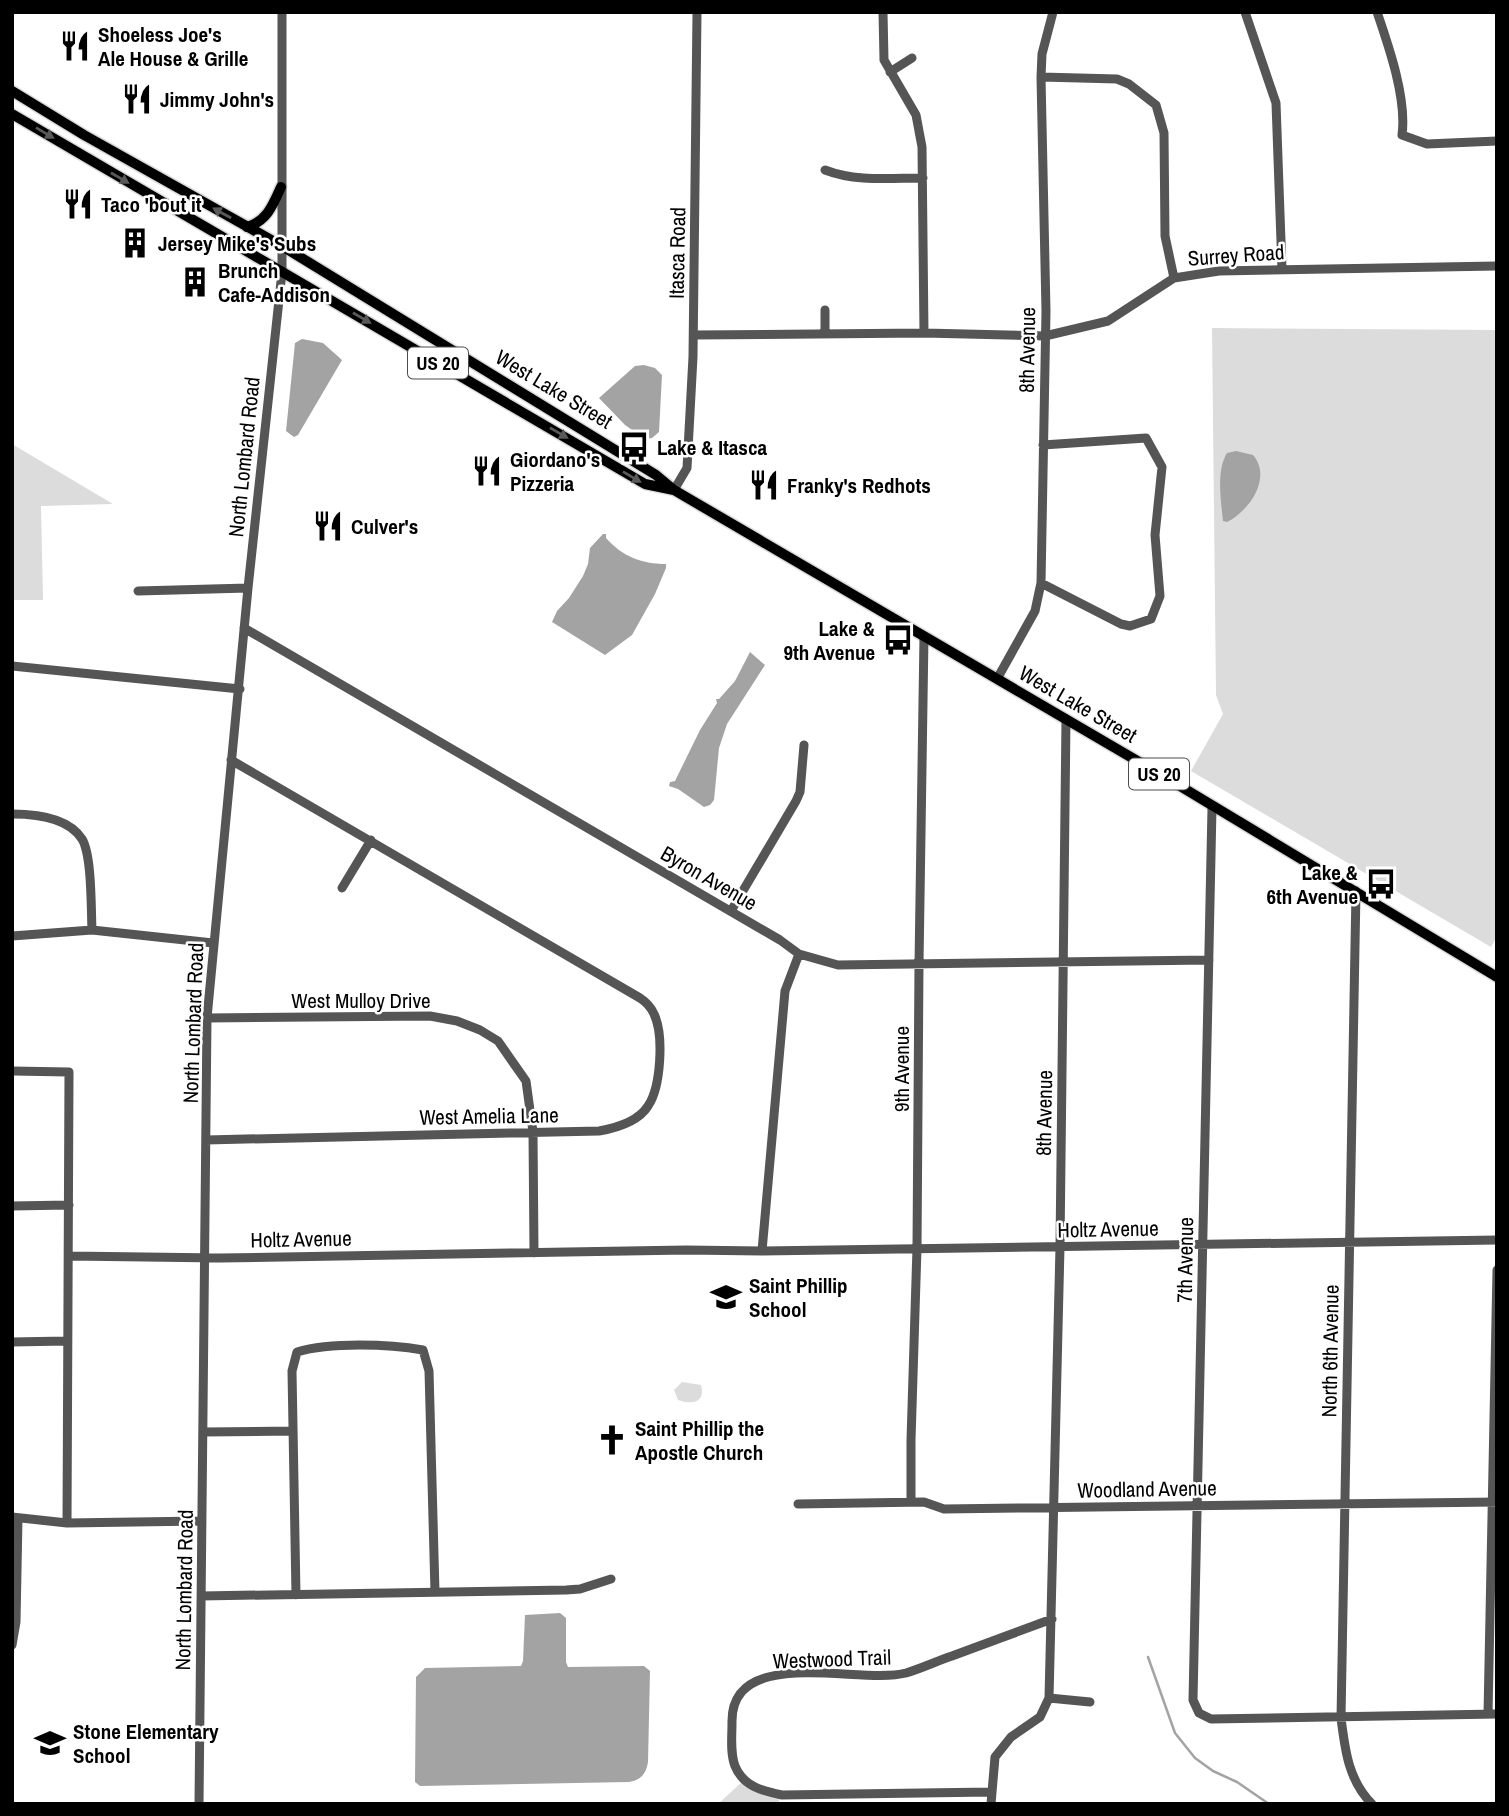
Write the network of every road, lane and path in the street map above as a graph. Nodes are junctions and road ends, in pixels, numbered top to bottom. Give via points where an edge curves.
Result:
1 (282, 12) edge
2 (697, 12) edge
3 (883, 12) edge
4 (1053, 12) edge
5 (1245, 12) edge
6 (1377, 12) edge
7 (912, 58) dead end
8 (890, 72) junction
9 (1041, 77) junction
10 (12, 90) edge
11 (12, 114) edge
12 (1497, 141) edge
13 (825, 170) dead end
14 (923, 178) junction
15 (281, 187) junction
16 (247, 226) junction
17 (282, 246) junction
18 (1497, 266) edge
19 (1282, 269) junction
20 (282, 272) junction
21 (1174, 278) junction
22 (825, 310) dead end
23 (924, 333) junction
24 (825, 334) junction
25 (694, 335) junction
26 (1045, 336) junction
27 (1043, 445) junction
28 (674, 490) junction
29 (1041, 583) junction
30 (248, 588) junction
31 (138, 591) dead end
32 (244, 628) junction
33 (924, 636) junction
34 (12, 666) edge
35 (997, 679) junction
36 (240, 689) junction
37 (1066, 719) junction
38 (804, 745) dead end
39 (231, 760) junction
40 (1212, 808) junction
41 (12, 814) edge
42 (371, 840) junction
43 (342, 888) dead end
44 (1356, 891) junction
45 (731, 911) junction
46 (92, 930) junction
47 (12, 936) edge
48 (213, 943) junction
49 (799, 954) junction
50 (1209, 960) junction
51 (1063, 963) junction
52 (919, 964) junction
53 (1497, 976) edge
54 (207, 1018) junction
55 (12, 1071) edge
56 (533, 1132) junction
57 (206, 1139) junction
58 (69, 1205) junction
59 (12, 1206) edge
60 (1497, 1240) edge
61 (1350, 1242) junction
62 (1203, 1244) junction
63 (1060, 1247) junction
64 (918, 1248) junction
65 (762, 1251) junction
66 (534, 1253) junction
67 (69, 1256) junction
68 (206, 1258) junction
69 (1497, 1270) edge
70 (66, 1341) junction
71 (12, 1342) edge
72 (292, 1431) junction
73 (202, 1432) junction
74 (911, 1502) junction
75 (1494, 1502) edge
76 (1345, 1503) junction
77 (799, 1504) dead end
78 (1197, 1506) junction
79 (1055, 1507) junction
80 (15, 1518) edge
81 (202, 1521) junction
82 (67, 1523) junction
83 (611, 1579) dead end
84 (435, 1592) junction
85 (296, 1595) junction
86 (201, 1596) junction
87 (1052, 1619) junction
88 (14, 1622) edge
89 (12, 1645) edge
90 (1049, 1698) junction
91 (1090, 1702) dead end
92 (1492, 1714) edge
93 (1341, 1717) junction
94 (991, 1792) junction
95 (199, 1804) edge
96 (990, 1804) edge
97 (1371, 1804) edge

1 - 15 street, North Lombard Road
2 - 25 street, Itasca Road
3 - 8 street via 884,60
4 - 9 street, 8th Avenue
5 - 19 street via 1276,103
6 - 12 street via 1393,63 1402,135 1427,144
7 - 8 street
8 - 14 street via 916,115
9 - 21 street via 1116,79 1156,105 1164,133 1165,236
9 - 26 street, 8th Avenue
16 -> 10 main road, West Lake Street / US 20
11 -> 20 main road, West Lake Street / US 20
13 - 14 street via 864,179
14 - 23 street
15 - 16 main road via 267,216
15 - 17 street, North Lombard Road
16 - 17 main road, West Lake Street / US 20
17 - 20 street, North Lombard Road
17 - 28 main road, West Lake Street / US 20
18 - 19 street, Surrey Road
19 - 21 street, Surrey Road
20 -> 28 main road, West Lake Street / US 20 via 645,484
20 - 30 street, North Lombard Road
21 - 26 street, Surrey Road via 1108,321
22 - 24 street
23 - 24 street, Surrey Road
23 - 26 street, Surrey Road
24 - 25 street, Surrey Road
25 - 28 street, Itasca Road via 687,468
26 - 27 street, 8th Avenue
27 - 29 street, 8th Avenue
27 - 29 street via 1146,438 1162,467 1155,531 1160,596 1151,619 1130,626
28 - 33 main road, West Lake Street / US 20
29 - 35 street, 8th Avenue via 1035,611
30 - 31 street
30 - 32 street, North Lombard Road
32 - 36 street, North Lombard Road
32 - 45 street, Byron Avenue
33 - 35 main road, West Lake Street / US 20
33 - 52 street, 9th Avenue
34 - 36 street
35 - 37 main road, West Lake Street / US 20
36 - 39 street, North Lombard Road
37 - 40 main road, West Lake Street / US 20
37 - 51 street, 8th Avenue
38 - 45 street via 800,792
39 - 42 street
39 - 48 street, North Lombard Road
40 - 44 main road, West Lake Street / US 20
40 - 50 street, 7th Avenue
41 - 46 street via 42,816 82,838
42 - 43 street
42 - 56 street, West Amelia Lane via 640,998 655,1015 660,1038 656,1087 638,1117 599,1131
44 - 53 main road, West Lake Street / US 20
44 - 61 street, North 6th Avenue
45 - 49 street, Byron Avenue
46 - 47 street
46 - 48 street
48 - 54 street, North Lombard Road
49 - 52 street, Byron Avenue via 838,965
49 - 65 street via 785,991
50 - 51 street, Byron Avenue
50 - 62 street, 7th Avenue
51 - 52 street, Byron Avenue
51 - 63 street, 8th Avenue
52 - 64 street, 9th Avenue
54 - 56 street, West Mulloy Drive via 418,1016 457,1021 498,1041 512,1058 528,1087
54 - 57 street, North Lombard Road
55 - 58 street via 69,1072
56 - 57 street, West Amelia Lane
56 - 66 street, West Mulloy Drive
57 - 68 street, North Lombard Road
58 - 59 street
58 - 67 street
60 - 61 street, Holtz Avenue
61 - 62 street, Holtz Avenue
61 - 76 street, North 6th Avenue
62 - 63 street, Holtz Avenue
62 - 78 street, 7th Avenue
63 - 64 street, Holtz Avenue
63 - 79 street, 8th Avenue
64 - 65 street, Holtz Avenue
64 - 74 street, 9th Avenue
65 - 66 street, Holtz Avenue
66 - 68 street, Holtz Avenue
67 - 68 street, Holtz Avenue
67 - 70 street
68 - 73 street, North Lombard Road
69 - 75 street
70 - 71 street
70 - 82 street
72 - 73 street
72 - 84 street via 292,1371 297,1352 317,1347 400,1345 423,1350 429,1371
72 - 85 street
73 - 81 street, North Lombard Road
74 - 77 street, Woodland Avenue
74 - 79 street, Woodland Avenue via 944,1508
75 - 76 street, Woodland Avenue
75 - 92 street
76 - 78 street, Woodland Avenue
76 - 93 street, North 6th Avenue
78 - 79 street, Woodland Avenue
78 - 93 street, 7th Avenue via 1194,1700 1199,1713 1211,1719
79 - 87 street, 8th Avenue
80 - 82 street
80 - 88 street
81 - 82 street
81 - 86 street, North Lombard Road
83 - 84 street via 580,1589
84 - 85 street
85 - 86 street
86 - 95 street, North Lombard Road
87 - 90 street, 8th Avenue
87 - 94 street, Westwood Trail via 907,1672 775,1674 746,1686 736,1700 732,1758 737,1772 761,1791 782,1795
88 - 89 street
90 - 91 street
90 - 94 street via 1040,1717 1011,1737 995,1756
92 - 93 street
93 - 97 street, North 6th Avenue via 1346,1759
94 - 96 street

